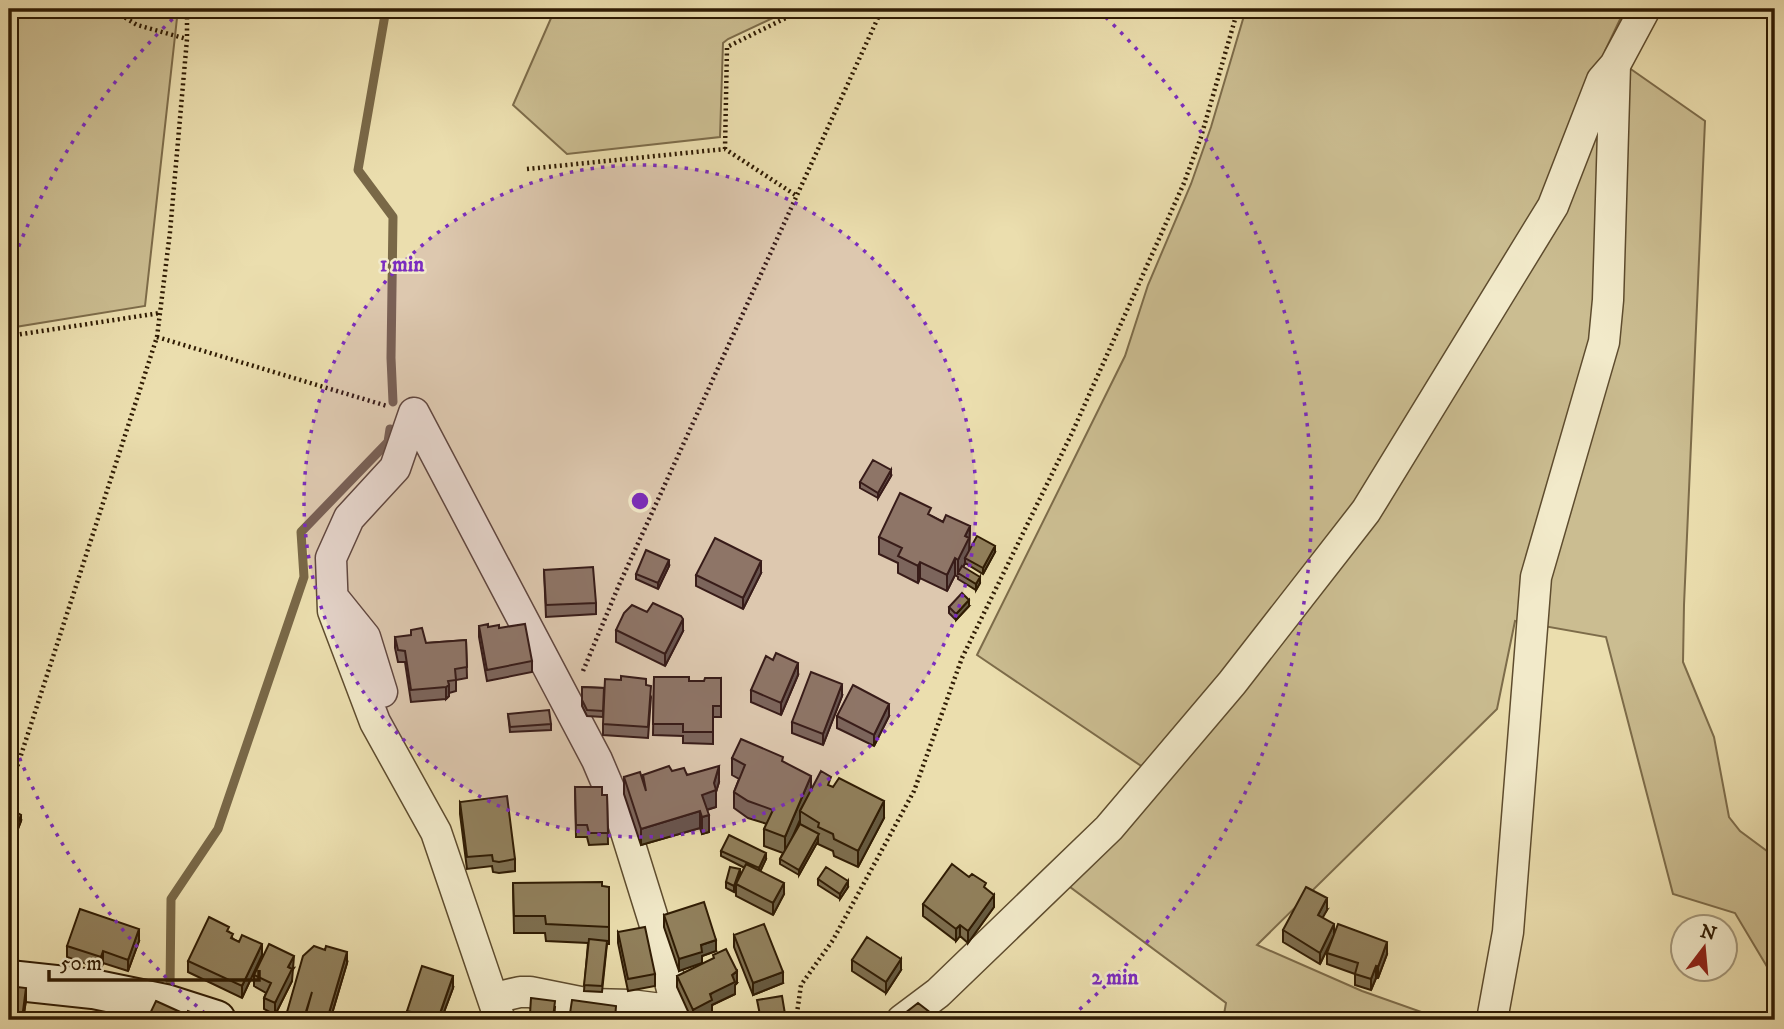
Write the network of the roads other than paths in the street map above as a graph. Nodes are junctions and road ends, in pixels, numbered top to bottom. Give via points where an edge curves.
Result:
1 (1645, 9) edge
2 (1615, 65) junction
3 (9, 980) edge
4 (509, 1012) edge
5 (678, 1016) edge
6 (216, 1020) edge
7 (902, 1020) edge
8 (1492, 1020) edge

1 - 2 street
2 - 7 street via 1602,80 1553,206 1366,511 1232,683 1109,828 938,993
2 - 8 street via 1604,342 1536,577 1508,932
3 - 6 street via 93,989
4 - 5 street via 520,992 530,992
4 - 5 street via 436,832 375,722 337,626 331,595 331,558 349,518 395,468 414,413 597,760 622,819

